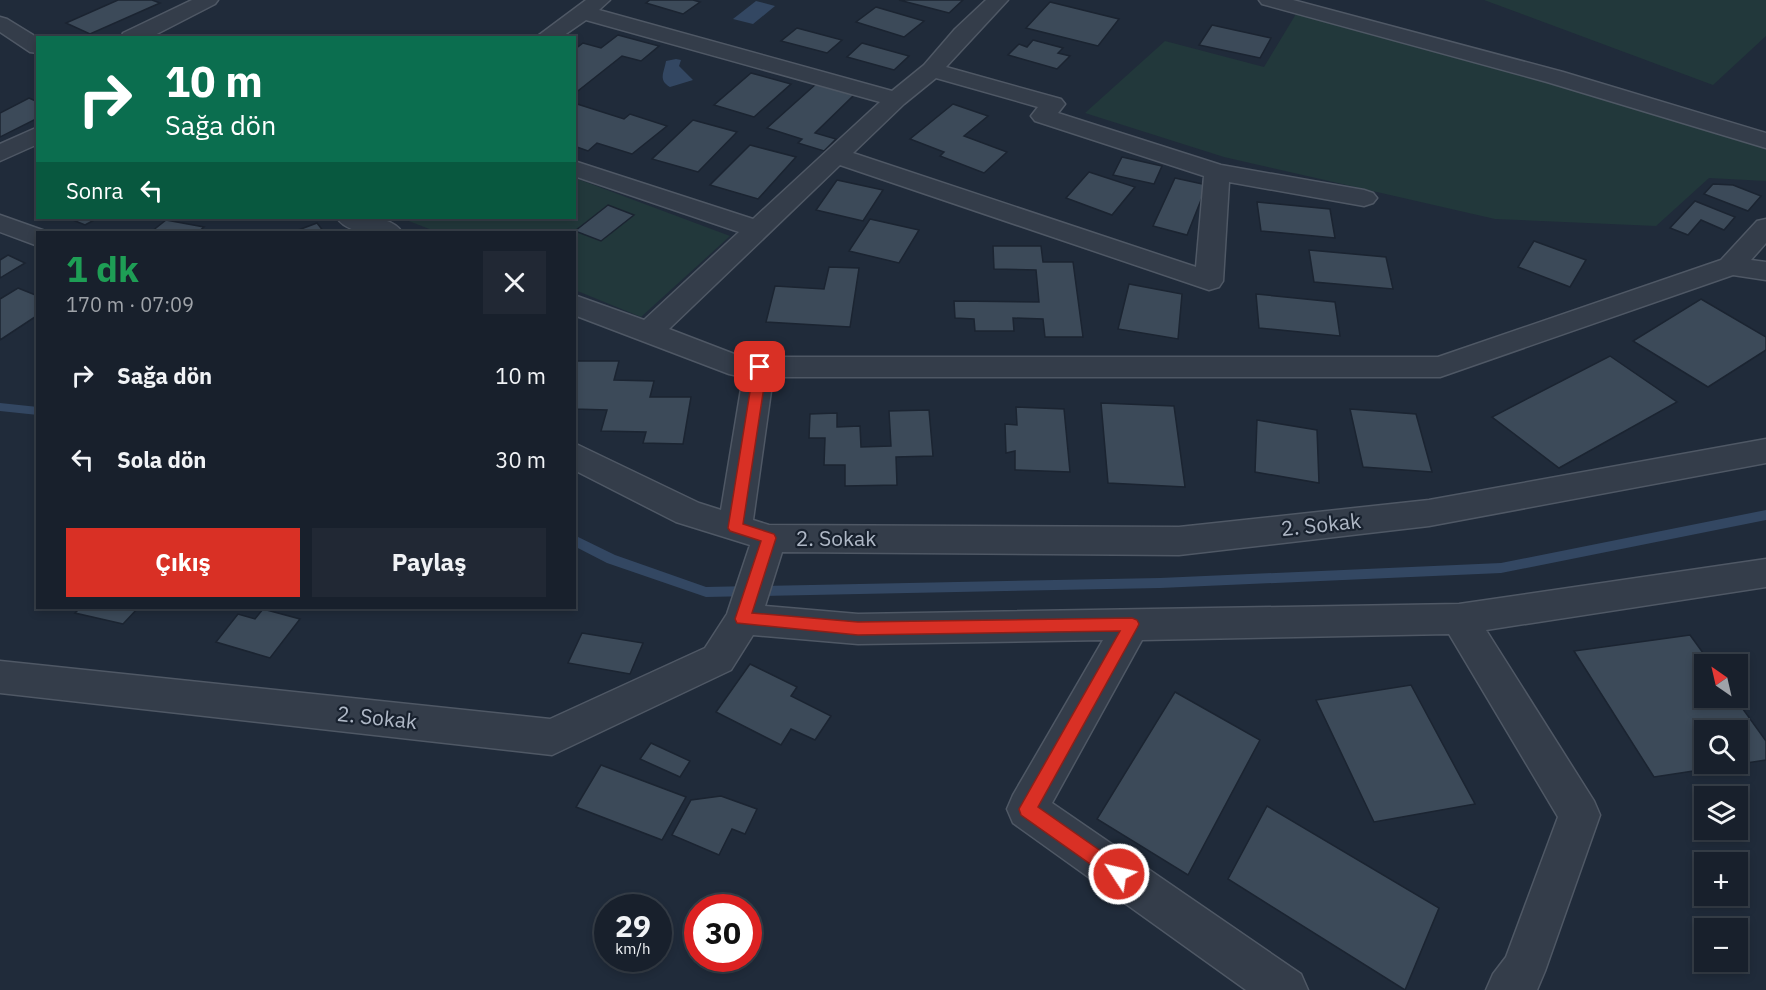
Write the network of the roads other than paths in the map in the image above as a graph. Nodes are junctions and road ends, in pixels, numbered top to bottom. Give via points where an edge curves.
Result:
1 (208, 0) edge
2 (600, 0) edge
3 (998, 0) edge
4 (1269, 0) edge
5 (1329, 0) edge
6 (582, 12) junction
7 (0, 23) edge
8 (135, 36) edge
9 (548, 36) edge
10 (36, 46) edge
11 (932, 70) junction
12 (896, 99) junction
13 (1766, 123) edge
14 (36, 135) edge
15 (1766, 141) edge
16 (0, 154) edge
17 (836, 155) junction
18 (576, 169) edge
19 (1217, 172) junction
20 (1364, 198) dead end
21 (353, 219) edge
22 (0, 223) edge
23 (1766, 227) edge
24 (756, 229) junction
25 (386, 231) edge
26 (36, 237) edge
27 (1731, 266) junction
28 (1766, 271) edge
29 (576, 305) edge
30 (649, 332) junction
31 (760, 367) junction
32 (1766, 451) edge
33 (576, 456) edge
34 (735, 528) junction
35 (764, 553) junction
36 (1766, 573) edge
37 (745, 613) junction
38 (1459, 618) junction
39 (1132, 624) junction
40 (0, 677) edge
41 (1285, 990) edge
42 (1509, 990) edge

1 - 8 street
2 - 6 street
3 - 11 street
4 - 15 street via 1555,77
5 - 13 street
6 - 9 street
6 - 12 street
7 - 10 street
11 - 12 street
11 - 19 street via 1053,104 1043,116
12 - 17 street
14 - 16 street
17 - 19 street via 1209,281
17 - 24 street
18 - 24 street
19 - 20 street
21 - 25 street
22 - 26 street
23 - 27 street
24 - 30 street
27 - 28 street
27 - 31 street via 1440,367
29 - 30 street
30 - 31 street via 740,367
31 - 34 street
32 - 35 street, 2. Sokak via 1429,513 1179,541
33 - 34 street via 688,513
34 - 35 street
35 - 37 street, 2. Sokak
36 - 38 street
37 - 39 street via 858,629
37 - 40 street, 2. Sokak via 718,659 552,737
38 - 39 street
38 - 42 street via 1579,815 1523,971
39 - 41 street via 1027,809

